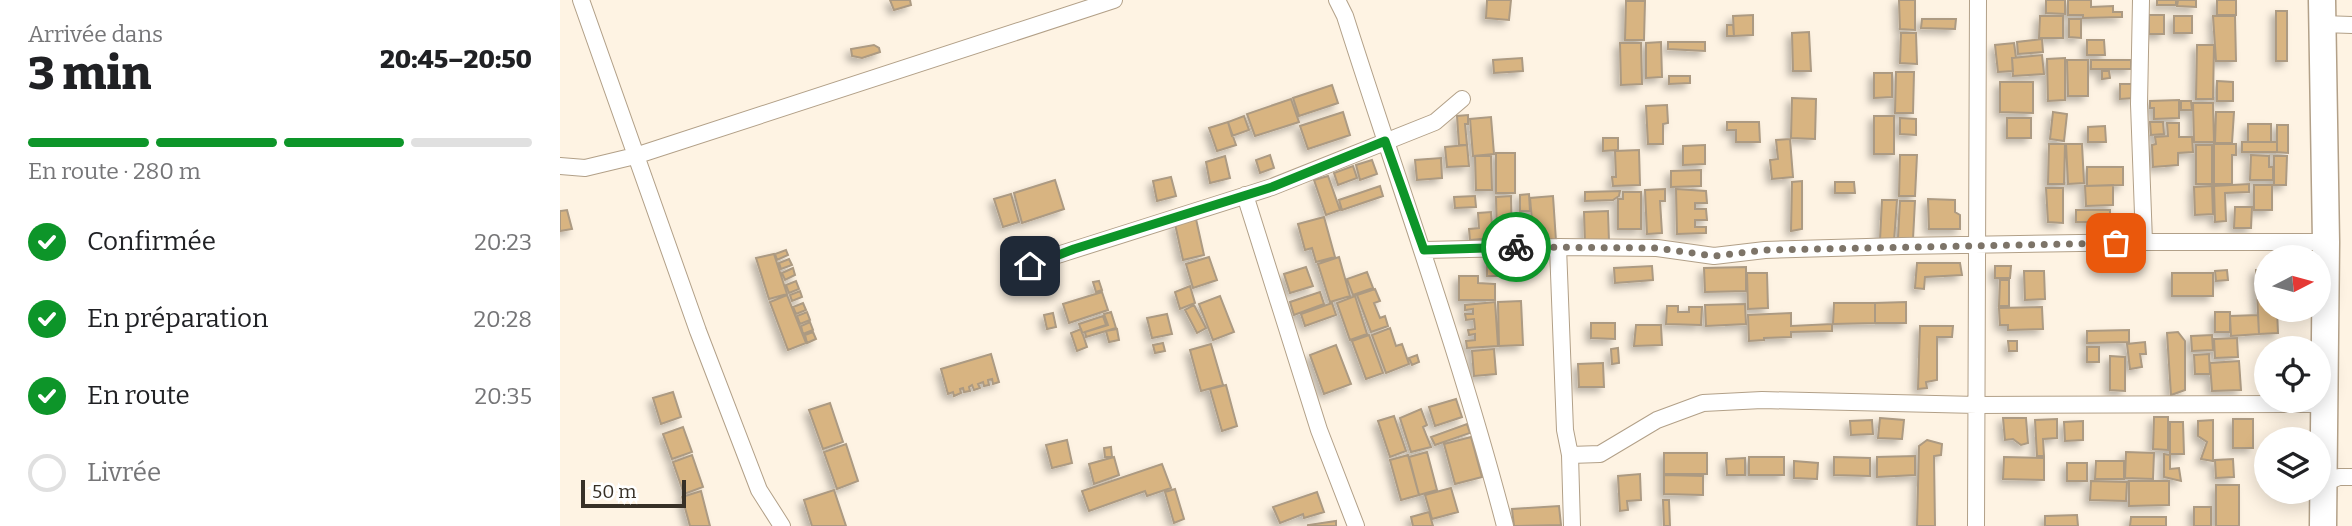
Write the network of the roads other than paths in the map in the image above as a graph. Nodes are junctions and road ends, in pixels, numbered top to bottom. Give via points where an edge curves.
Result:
1 (582, 0) edge
2 (1114, 0) edge
3 (1337, 0) edge
4 (1978, 0) edge
5 (2141, 0) edge
6 (2322, 12) edge
7 (2352, 25) edge
8 (1462, 99) dead end
9 (1385, 141) junction
10 (635, 156) junction
11 (560, 166) edge
12 (1245, 195) junction
13 (2144, 242) junction
14 (2326, 242) junction
15 (1978, 246) junction
16 (1558, 247) junction
17 (1424, 250) junction
18 (1012, 274) dead end
19 (2325, 336) edge
20 (2254, 404) edge
21 (1977, 405) junction
22 (1570, 455) junction
23 (2352, 477) edge
24 (2331, 481) edge
25 (2324, 504) edge
26 (782, 526) edge
27 (1356, 526) edge
28 (1505, 526) edge
29 (1572, 526) edge
30 (1976, 526) edge
31 (2323, 526) edge

1 - 10 street
2 - 10 street
3 - 9 street
4 - 15 street
5 - 13 street via 2138,104
6 - 7 street
6 - 14 main road
8 - 9 street via 1435,122
9 - 12 street
9 - 17 street
10 - 11 street via 584,168
10 - 26 street via 759,490
12 - 18 street via 1048,258
12 - 27 street via 1319,430
13 - 14 street
13 - 15 street
14 - 19 main road
15 - 16 street via 1765,250 1714,256 1657,248
15 - 21 street
16 - 17 street
16 - 22 street via 1565,430
17 - 28 street
20 - 21 street
21 - 22 street via 1703,403 1657,420 1600,454
21 - 30 street
22 - 29 street
23 - 24 street
25 - 31 main road

